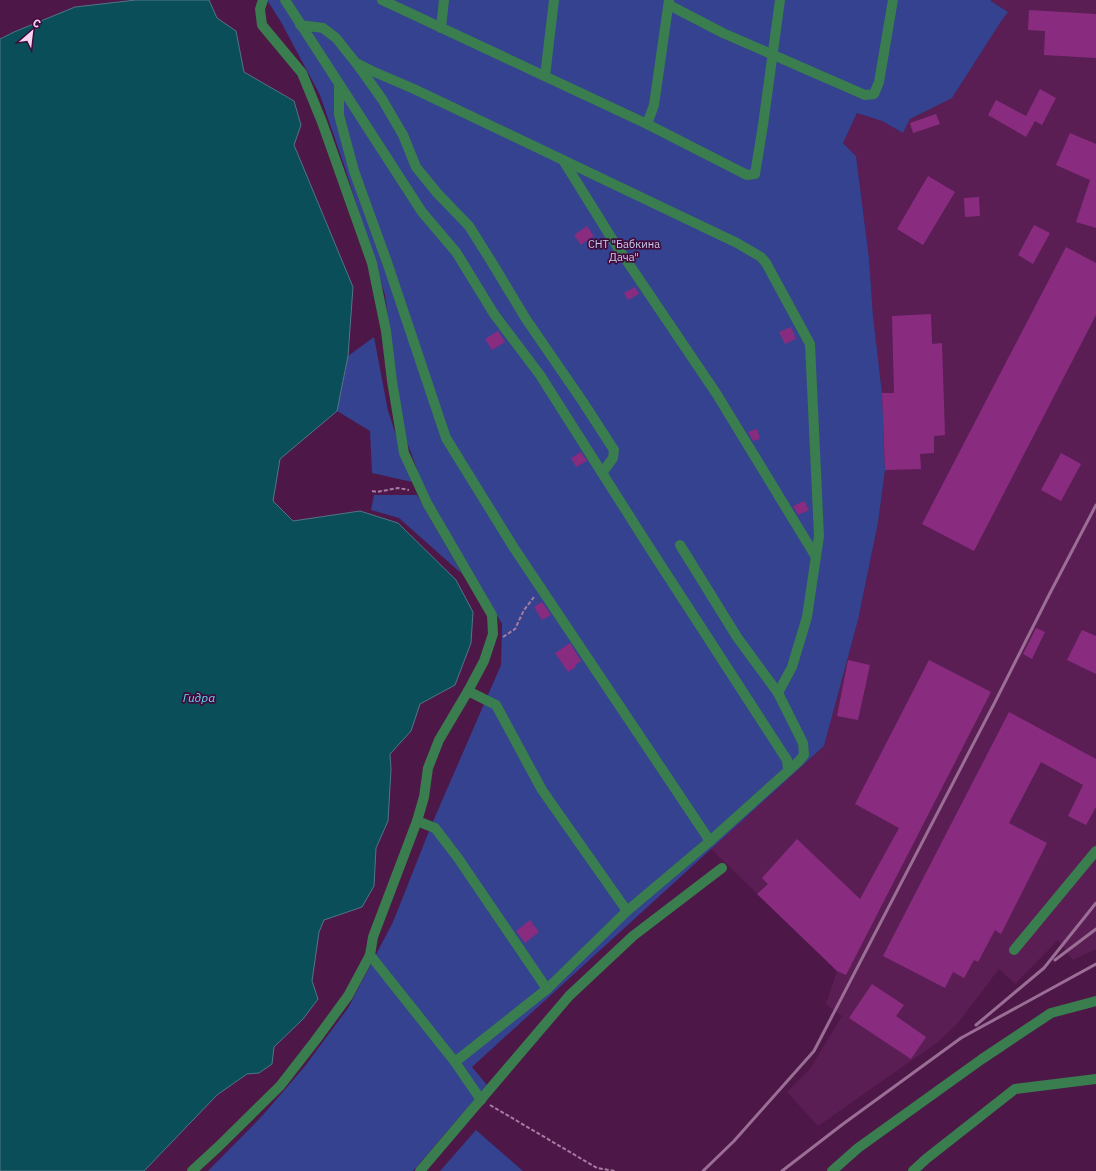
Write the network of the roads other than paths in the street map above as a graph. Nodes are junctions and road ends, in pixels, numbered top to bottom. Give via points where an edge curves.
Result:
1 (263, 0) edge
2 (285, 0) edge
3 (382, 0) edge
4 (444, 0) edge
5 (554, 0) edge
6 (780, 0) edge
7 (893, 0) edge
8 (669, 3) edge
9 (300, 24) junction
10 (441, 28) junction
11 (773, 54) junction
12 (356, 63) junction
13 (545, 76) junction
14 (339, 84) junction
15 (647, 124) junction
16 (563, 160) junction
17 (602, 472) junction
18 (680, 545) dead end
19 (816, 557) junction
20 (468, 691) junction
21 (778, 693) junction
22 (788, 771) junction
23 (417, 822) junction
24 (710, 841) junction
25 (1096, 851) edge
26 (722, 868) dead end
27 (627, 911) junction
28 (1014, 950) dead end
29 (370, 955) junction
30 (547, 989) junction
31 (1096, 1001) edge
32 (455, 1062) junction
33 (1096, 1079) edge
34 (481, 1100) junction
35 (192, 1171) edge
36 (420, 1171) edge
37 (832, 1171) edge
38 (913, 1171) edge

1 - 20 street via 260,9 262,25 302,74 322,122 372,263 386,331 404,453 427,503 492,615 492,634 484,661
2 - 9 street
3 - 10 street
4 - 10 street
5 - 13 street
6 - 11 street
7 - 11 street via 879,82 874,94 865,95
8 - 11 street via 723,33
8 - 15 street via 654,105
9 - 12 street via 323,28 336,38
9 - 14 street
10 - 13 street
11 - 15 street via 755,174 748,175
12 - 16 street
12 - 17 street via 382,99 416,167 469,226 526,319 614,450 613,458
13 - 15 street
14 - 17 street via 422,212 456,252 494,314 540,375
14 - 24 street via 339,115 354,171 446,438 514,548
16 - 19 street via 614,242 716,393
16 - 19 street via 737,243 761,257 766,263 810,344 819,536
17 - 22 street via 787,760
18 - 21 street via 737,637
19 - 21 street via 807,617 792,667
20 - 23 street via 439,740 428,768
20 - 27 street via 496,705 542,790
21 - 22 street via 803,743 804,755
22 - 24 street
23 - 29 street via 374,937
23 - 30 street via 435,828 454,852
24 - 27 street
25 - 28 street
26 - 34 street via 633,936 569,996
27 - 30 street
29 - 32 street
29 - 35 street via 348,996 280,1086
30 - 32 street
31 - 37 street via 1051,1013 858,1148
32 - 34 street
33 - 38 street via 1015,1089
34 - 36 street

